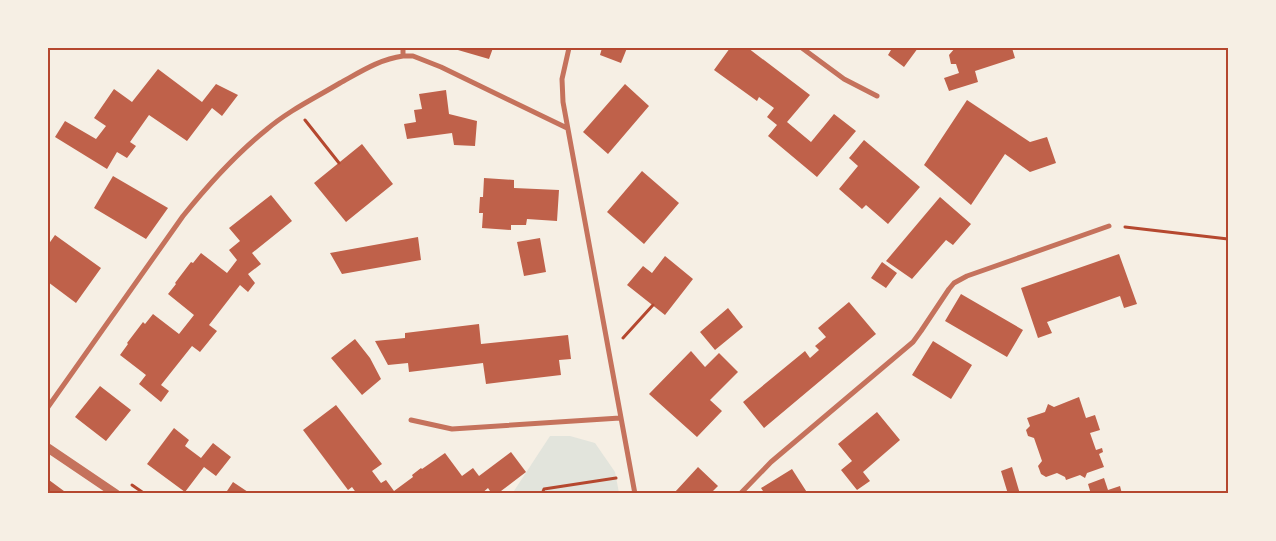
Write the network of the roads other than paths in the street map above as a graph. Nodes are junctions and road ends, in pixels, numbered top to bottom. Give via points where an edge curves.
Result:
1 (403, 48) edge
2 (569, 48) edge
3 (802, 48) edge
4 (403, 56) junction
5 (877, 96) dead end
6 (567, 128) junction
7 (1109, 226) road end
8 (48, 407) edge
9 (620, 418) junction
10 (411, 420) dead end
11 (48, 448) edge
12 (116, 494) edge
13 (635, 494) edge
14 (740, 494) edge

1 - 4 street
2 - 6 street via 563,66 562,85
3 - 5 street via 844,79
4 - 6 street via 436,64
4 - 8 street via 382,61 296,108 266,129 203,191
6 - 9 street
7 - 14 street via 954,283 913,342 771,462
9 - 10 street via 452,429
9 - 13 street
11 - 12 street

